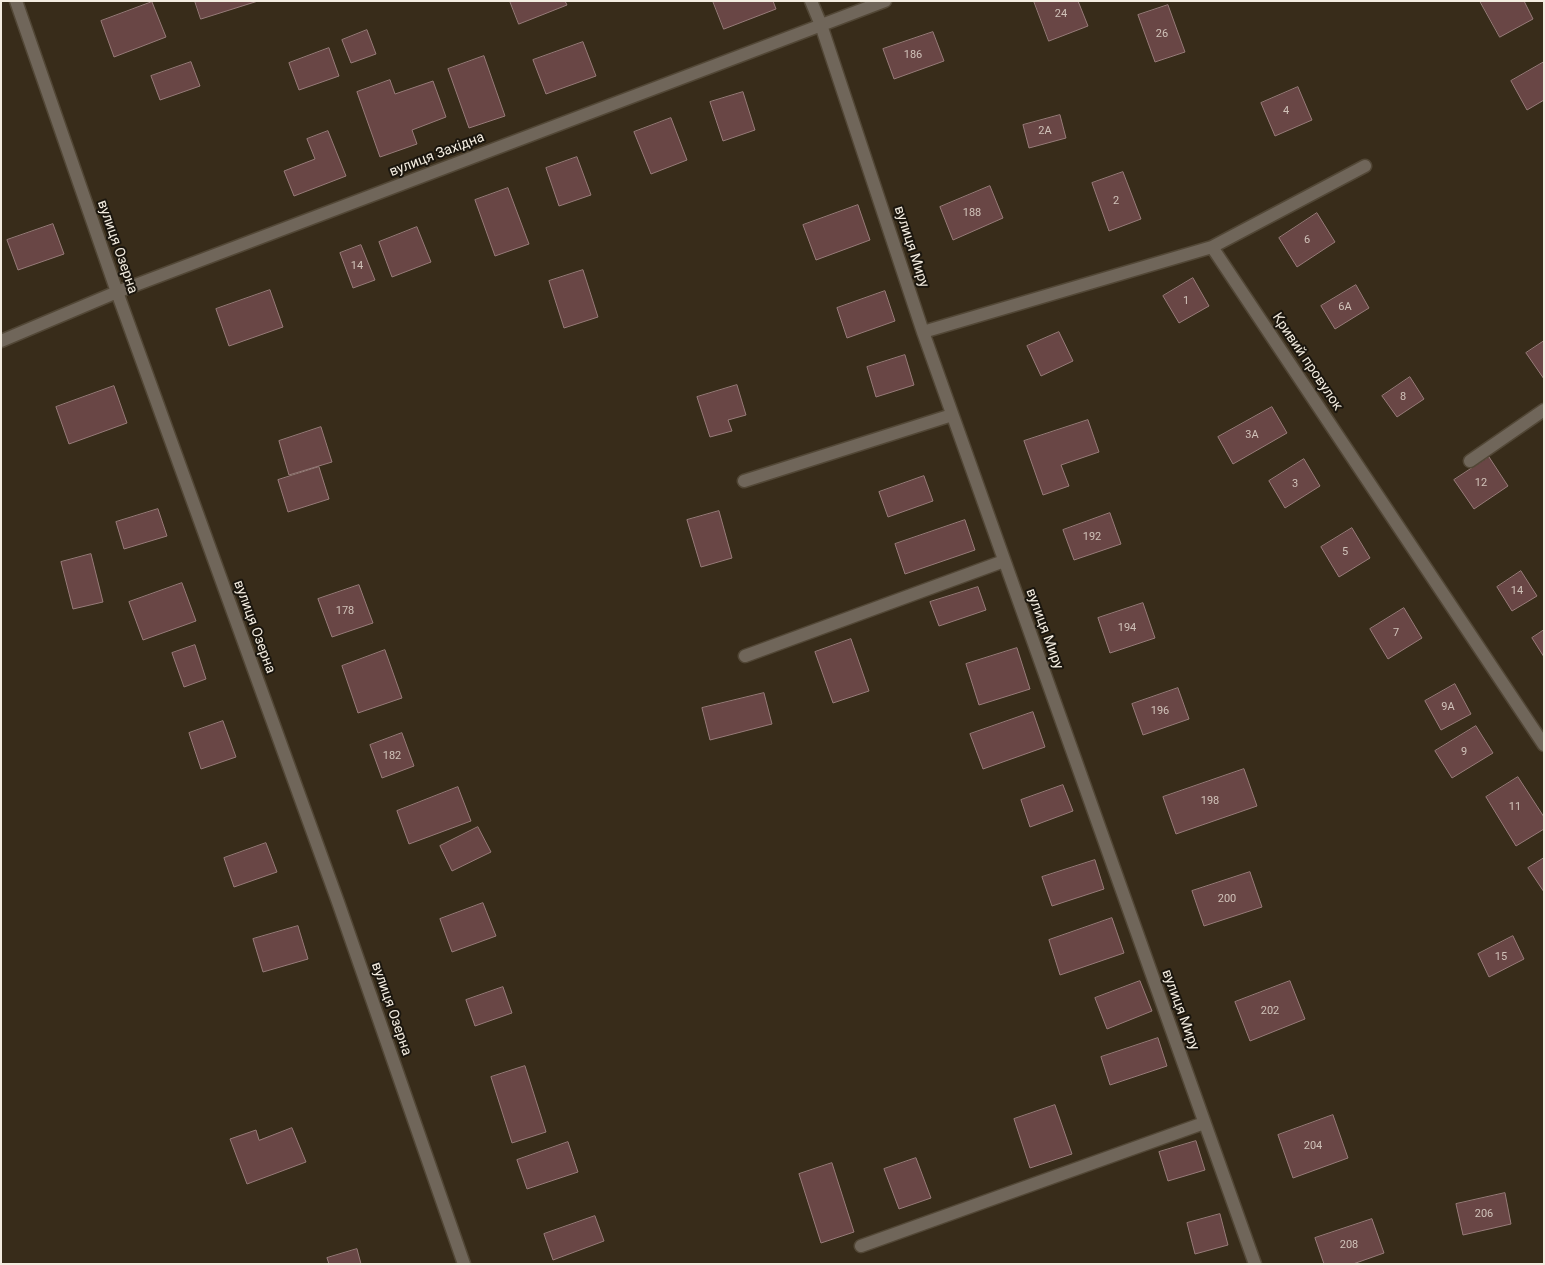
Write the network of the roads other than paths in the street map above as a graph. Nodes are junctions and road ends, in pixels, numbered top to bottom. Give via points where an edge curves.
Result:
1 (16, 1) edge
2 (811, 1) edge
3 (885, 1) edge
4 (821, 25) junction
5 (1365, 166) dead end
6 (1212, 247) junction
7 (117, 292) junction
8 (923, 332) junction
9 (1, 341) edge
10 (1544, 410) edge
11 (952, 415) junction
12 (1470, 461) dead end
13 (744, 481) dead end
14 (1004, 560) junction
15 (745, 656) dead end
16 (1544, 745) edge
17 (1204, 1123) junction
18 (861, 1246) dead end
19 (464, 1264) edge
20 (1255, 1264) edge

1 - 7 street, вулиця Озерна
2 - 4 street, вулиця Миру
3 - 4 street, вулиця Західна
4 - 7 street, вулиця Західна
4 - 8 street, вулиця Миру
5 - 6 street
6 - 8 street
6 - 16 street, Кривий провулок
7 - 9 street, вулиця Західна
7 - 19 street, вулиця Озерна via 338,902
8 - 11 street, вулиця Миру
10 - 12 street
11 - 13 street
11 - 14 street, вулиця Миру
14 - 15 street
14 - 17 street, вулиця Миру
17 - 18 street
17 - 20 street, вулиця Миру

